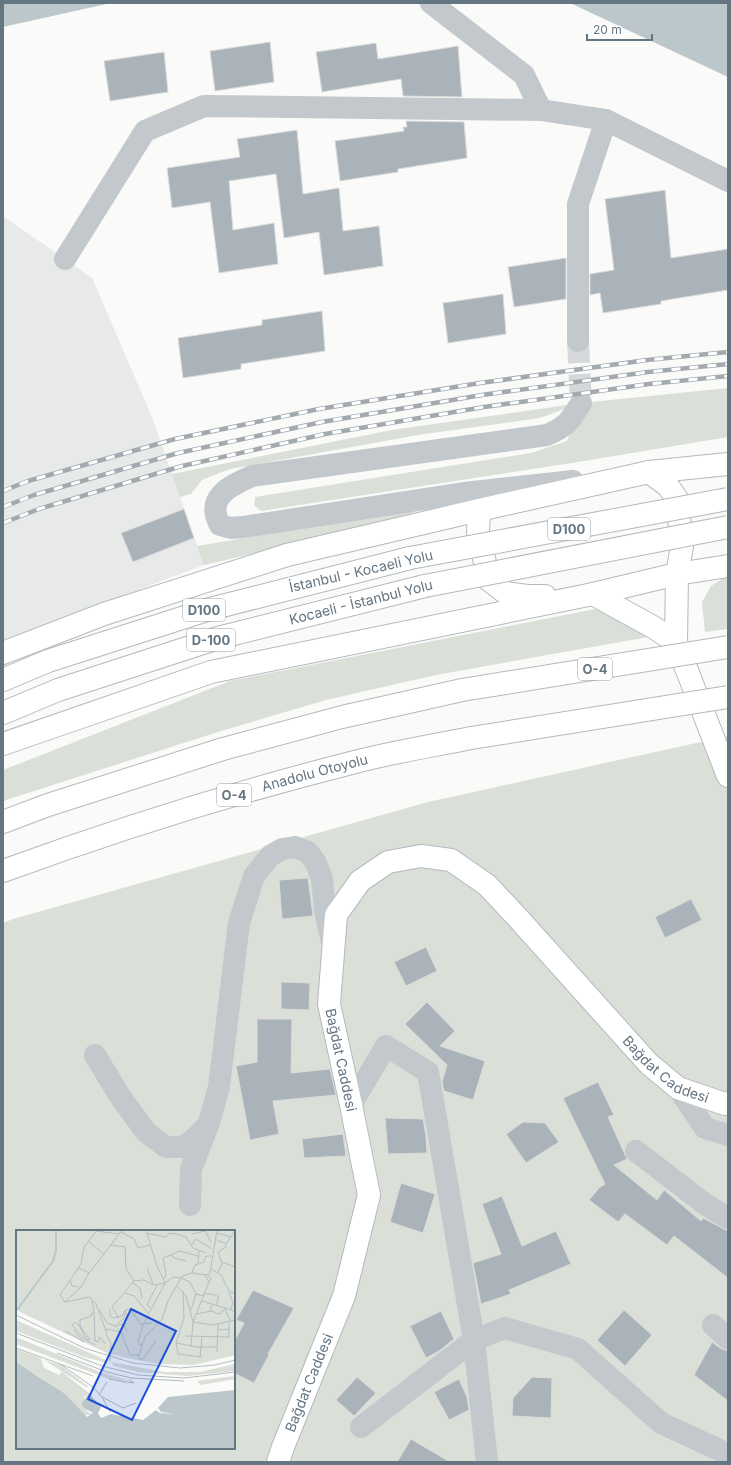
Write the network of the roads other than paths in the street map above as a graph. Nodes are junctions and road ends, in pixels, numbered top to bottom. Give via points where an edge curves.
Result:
1 (431, 3) edge
2 (541, 110) junction
3 (606, 120) junction
4 (728, 181) edge
5 (64, 259) dead end
6 (578, 341) tunnel mouth
7 (581, 403) tunnel mouth
8 (728, 464) edge
9 (650, 472) junction
10 (464, 494) junction
11 (728, 499) edge
12 (479, 510) junction
13 (728, 527) edge
14 (728, 566) edge
15 (677, 574) junction
16 (425, 586) joint
17 (592, 594) junction
18 (676, 642) junction
19 (728, 647) edge
20 (3, 653) edge
21 (3, 680) edge
22 (728, 697) edge
23 (3, 713) edge
24 (3, 744) edge
25 (728, 776) edge
26 (3, 822) edge
27 (3, 872) edge
28 (333, 949) junction
29 (95, 1055) dead end
30 (678, 1088) junction
31 (728, 1103) edge
32 (351, 1105) junction
33 (209, 1123) junction
34 (728, 1135) edge
35 (636, 1151) dead end
36 (190, 1205) dead end
37 (728, 1218) edge
38 (474, 1340) junction
39 (361, 1427) dead end
40 (728, 1454) edge
41 (278, 1462) edge
42 (486, 1462) edge

1 - 2 street via 524,75
2 - 3 street
2 - 5 street via 204,106 145,131
3 - 4 street
3 - 6 street via 578,204
7 - 10 street via 562,428 547,435 252,476 233,484 218,498 215,515 220,525 231,528
8 - 9 main road
9 - 10 street
9 - 12 main road
9 - 15 main road via 668,486 677,499 682,546
10 - 12 street via 472,498
11 - 21 main road, İstanbul - Kocaeli Yolu / D100, bridge via 410,558 210,609 48,661
12 - 17 main road via 478,532 489,580 506,594
12 - 20 main road via 287,555 104,614
13 - 16 main road, Kocaeli - İstanbul Yolu / D100, bridge
14 - 15 main road
15 - 17 main road
15 - 18 main road
16 - 23 main road, Kocaeli - İstanbul Yolu / D-100 via 218,638 58,690
17 - 18 main road
17 - 24 main road via 211,672
18 - 25 main road
19 - 26 main road, O-4, bridge via 462,690 342,717 223,749
22 - 27 main road, Anadolu Otoyolu / O-4, bridge via 471,738 356,762 245,792 76,845
28 - 30 main road, Bağdat Caddesi via 336,915 360,881 388,862 421,856 451,860 487,885 649,1064
28 - 32 main road, Bağdat Caddesi via 329,1004
28 - 33 street via 322,880 316,863 308,852 296,847 282,849 270,856 254,876 239,923 219,1087
29 - 33 street via 146,1132 166,1147 182,1147
30 - 31 main road, Bağdat Caddesi
30 - 34 street via 705,1128
32 - 38 street via 386,1046 428,1072
32 - 41 main road, Bağdat Caddesi via 369,1195 344,1296
33 - 36 street via 191,1170
35 - 37 street via 705,1204
38 - 39 street
38 - 40 street via 505,1328 578,1349 661,1423
38 - 42 street

